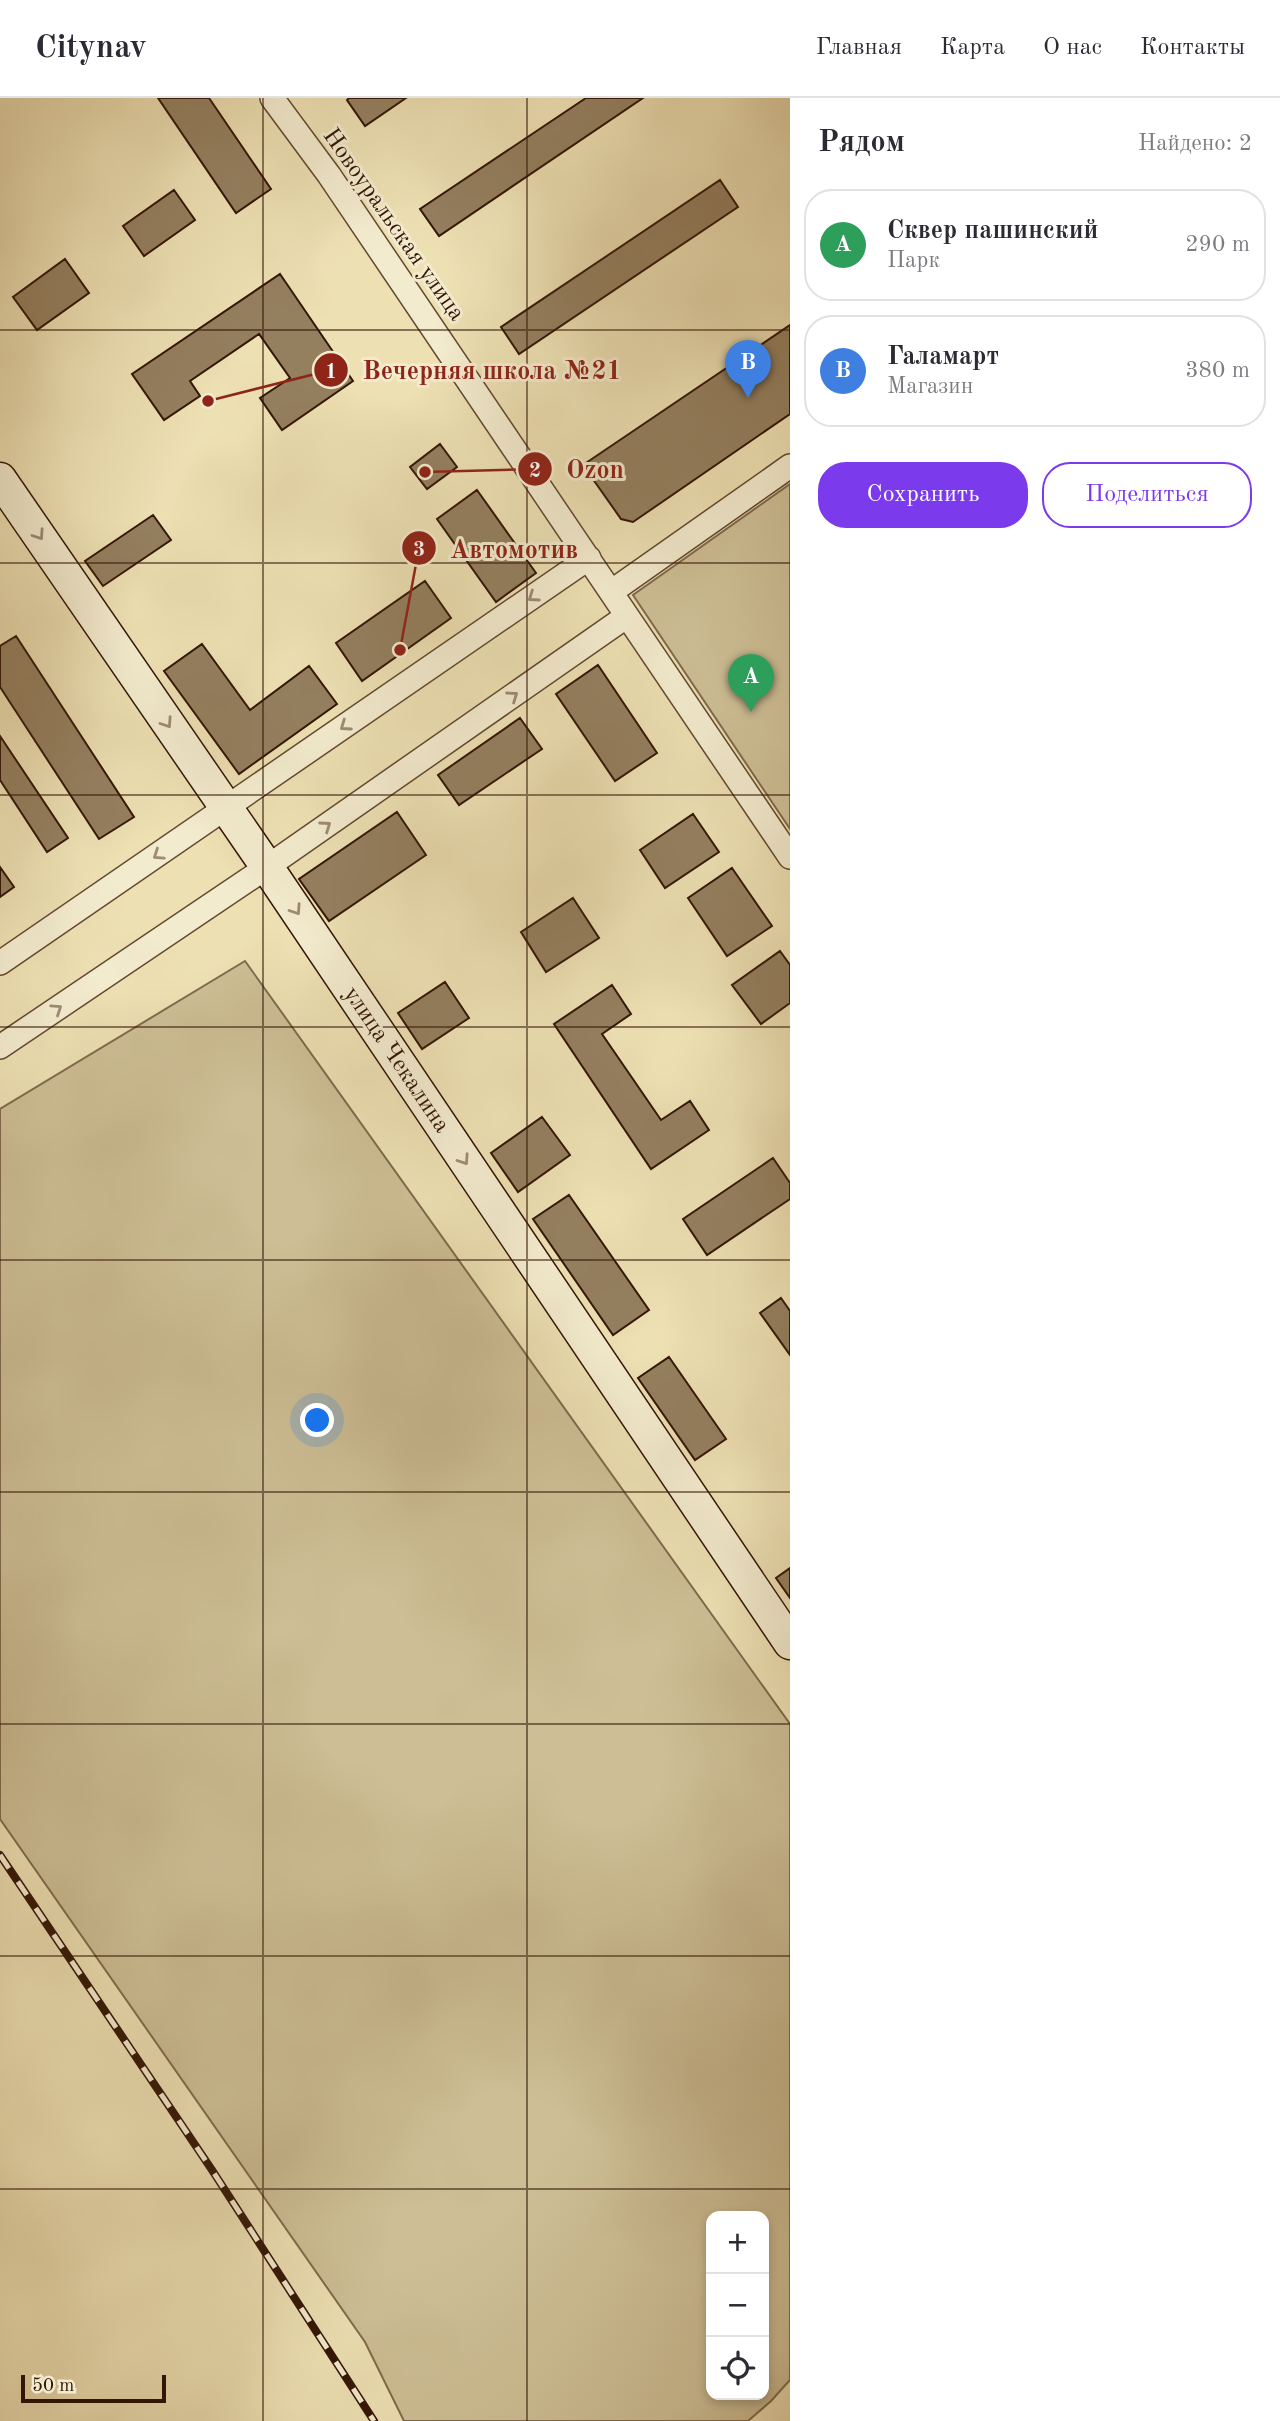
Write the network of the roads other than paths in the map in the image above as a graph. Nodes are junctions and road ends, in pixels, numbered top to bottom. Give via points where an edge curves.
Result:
1 (272, 98) edge
2 (790, 466) edge
3 (0, 479) edge
4 (589, 558) junction
5 (611, 592) junction
6 (627, 616) junction
7 (226, 808) junction
8 (790, 857) edge
9 (267, 867) junction
10 (0, 963) edge
11 (0, 1047) edge
12 (790, 1643) edge

1 - 4 street, Новоуральская улица
2 - 5 street
3 -> 7 main road, улица Чекалина
4 - 5 street, Новоуральская улица
4 -> 7 street
5 - 6 street, Новоуральская улица
6 - 8 street, Новоуральская улица
9 -> 6 street
7 - 9 main road, улица Чекалина
7 -> 10 street
11 -> 9 street
9 -> 12 main road, улица Чекалина

